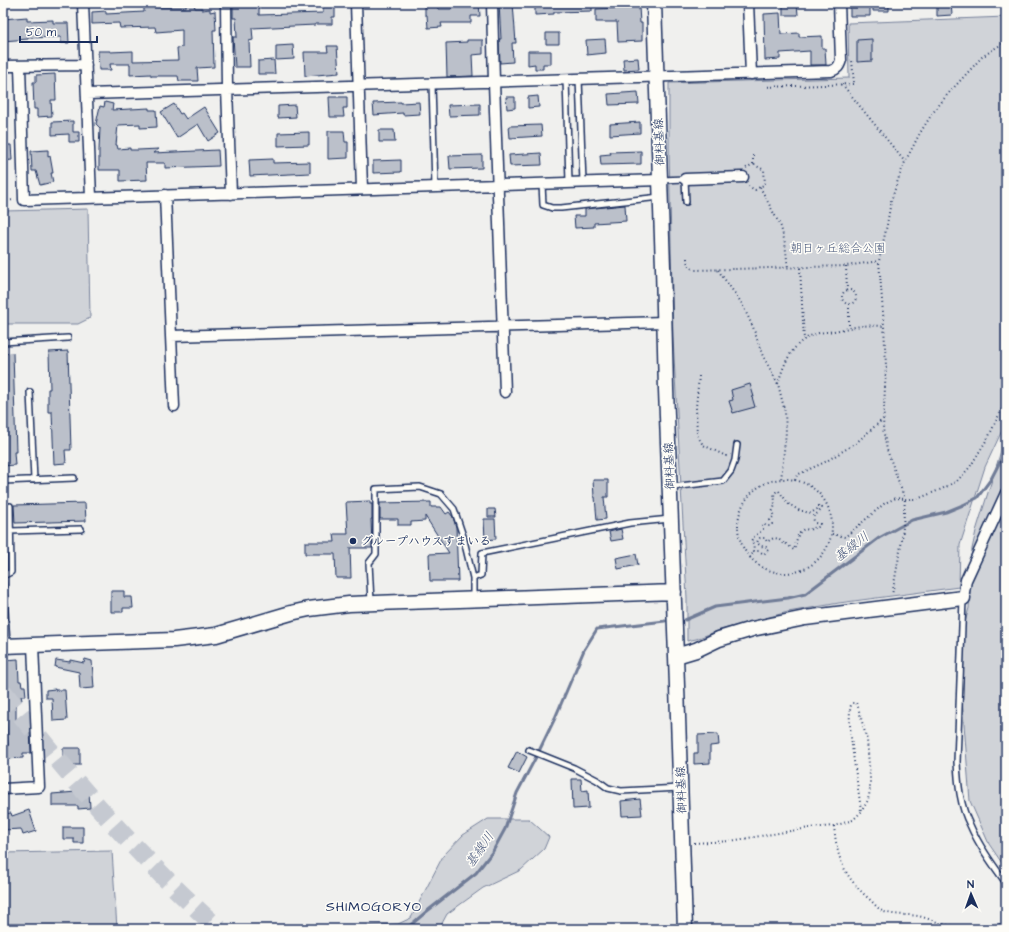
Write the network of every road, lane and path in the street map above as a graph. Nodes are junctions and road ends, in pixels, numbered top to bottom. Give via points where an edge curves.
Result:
1 (83, 3) edge
2 (226, 3) edge
3 (356, 3) edge
4 (492, 3) edge
5 (654, 3) edge
6 (748, 3) edge
7 (839, 3) edge
8 (1006, 42) edge
9 (86, 64) junction
10 (3, 66) edge
11 (20, 66) junction
12 (751, 74) junction
13 (657, 77) junction
14 (566, 79) junction
15 (579, 79) junction
16 (494, 82) junction
17 (432, 84) junction
18 (842, 84) dead end
19 (358, 86) junction
20 (227, 89) junction
21 (87, 94) junction
22 (753, 153) dead end
23 (905, 162) junction
24 (753, 164) junction
25 (743, 177) junction
26 (685, 179) junction
27 (660, 180) junction
28 (583, 182) junction
29 (569, 183) junction
30 (542, 184) junction
31 (498, 185) junction
32 (435, 187) junction
33 (760, 187) junction
34 (362, 189) junction
35 (231, 194) junction
36 (165, 195) junction
37 (91, 197) junction
38 (661, 197) junction
39 (686, 202) dead end
40 (687, 258) dead end
41 (879, 261) junction
42 (846, 266) junction
43 (788, 268) junction
44 (800, 268) junction
45 (718, 270) junction
46 (847, 290) junction
47 (849, 304) junction
48 (665, 322) junction
49 (503, 326) junction
50 (884, 326) junction
51 (850, 328) junction
52 (171, 336) junction
53 (68, 338) dead end
54 (804, 340) junction
55 (3, 342) edge
56 (699, 376) dead end
57 (778, 384) junction
58 (30, 392) dead end
59 (505, 392) dead end
60 (1006, 400) edge
61 (174, 406) dead end
62 (884, 418) junction
63 (737, 445) dead end
64 (735, 460) junction
65 (74, 478) dead end
66 (34, 480) junction
67 (781, 480) junction
68 (795, 480) junction
69 (3, 481) edge
70 (670, 487) junction
71 (1006, 493) edge
72 (905, 499) junction
73 (10, 506) dead end
74 (671, 518) junction
75 (80, 529) dead end
76 (10, 531) junction
77 (832, 534) junction
78 (754, 551) junction
79 (750, 558) junction
80 (473, 578) junction
81 (674, 592) junction
82 (963, 598) junction
83 (473, 599) junction
84 (371, 603) junction
85 (890, 607) junction
86 (5, 646) edge
87 (33, 646) junction
88 (676, 656) junction
89 (529, 750) dead end
90 (681, 788) junction
91 (3, 789) edge
92 (861, 812) junction
93 (834, 826) junction
94 (683, 842) junction
95 (1006, 883) edge
96 (1006, 923) edge
97 (685, 929) edge

1 - 9 street
2 - 20 street
3 - 19 street
4 - 16 street
5 - 13 street, 御料基線
6 - 12 street
7 - 12 street via 841,60 836,69
8 - 23 path via 982,56 947,95 920,133
9 - 11 street
9 - 21 street
10 - 11 street
11 - 37 street via 24,200
12 - 13 street
13 - 15 street
13 - 27 street, 御料基線
14 - 15 street
14 - 16 street
14 - 29 lane
15 - 28 lane
16 - 17 street
16 - 31 street
17 - 19 street
17 - 32 lane
18 - 23 path
19 - 20 street
19 - 34 street
20 - 21 street
20 - 35 street
21 - 37 street
22 - 24 path
23 - 41 path via 891,201
24 - 25 path via 743,171
24 - 33 path via 764,170 765,184
25 - 26 street
25 - 33 path via 743,184 755,190
26 - 27 lane
26 - 39 lane
27 - 28 street
27 - 38 street, 御料基線
28 - 29 street
29 - 30 street
30 - 31 street
30 - 38 lane via 543,205 552,208
31 - 32 street
31 - 49 street
32 - 34 street
33 - 43 path via 786,243
34 - 35 street
35 - 36 street
36 - 37 street
36 - 52 street
38 - 48 street, 御料基線
40 - 45 path via 687,264 695,270
41 - 42 path
41 - 50 path
42 - 44 path
42 - 46 path
43 - 44 path
43 - 45 path
44 - 54 path
45 - 57 path via 741,302 762,354
46 - 47 path via 841,299
46 - 47 path via 852,290 856,296
47 - 51 path
48 - 49 street
48 - 70 street, 御料基線
49 - 52 street
49 - 59 street
50 - 51 path
50 - 62 path
51 - 54 path via 817,333
52 - 61 street
53 - 55 lane
54 - 57 path via 787,358
56 - 64 path via 697,435 703,445
57 - 67 path via 785,412 786,432
58 - 66 lane
60 - 72 path via 974,461 957,481 918,499
62 - 68 path via 856,443 797,475
62 - 72 path via 883,429 887,450
63 - 64 lane
64 - 70 lane via 731,472 723,481
65 - 66 lane
66 - 69 lane
67 - 68 path
67 - 79 path via 774,480 759,487 747,498 740,512 738,529 742,545
68 - 77 path via 806,483 819,493 828,505 832,519
70 - 74 street, 御料基線
71 - 82 street via 966,580
72 - 77 path via 896,498 885,503 845,537
72 - 85 path via 902,540
73 - 76 lane
74 - 80 lane via 630,523 482,553 481,575
74 - 81 street, 御料基線
75 - 76 lane
76 - 86 lane via 11,572 3,576
77 - 79 path via 827,548 818,560 792,573 764,568
78 - 78 path via 764,554 768,550 758,543 760,538 767,542 775,538 794,550 802,530 818,527 820,524 815,523 813,517 822,508 818,506 811,513 800,511 790,506 779,490 774,494 774,516 770,520 772,524 762,525 764,529 751,541 755,546
78 - 79 path
80 - 83 lane
80 - 84 lane via 454,509 441,494 420,488 376,489 376,554 369,563
81 - 83 street
81 - 88 street, 御料基線
82 - 85 street
82 - 95 lane via 956,762 958,786 969,824 984,853
83 - 84 street
84 - 87 street via 309,609 216,635 174,640
85 - 88 street via 805,618 752,629
86 - 87 street
87 - 91 street via 39,787
88 - 90 street, 御料基線
89 - 90 lane via 574,768 608,788 621,791
90 - 94 street, 御料基線
92 - 92 path via 869,796 870,777 867,740 856,703 850,707 850,728
92 - 93 path via 853,820
93 - 94 path via 730,841
93 - 96 path via 836,844 844,869 861,892 882,910 918,916 958,927
94 - 97 street, 御料基線

